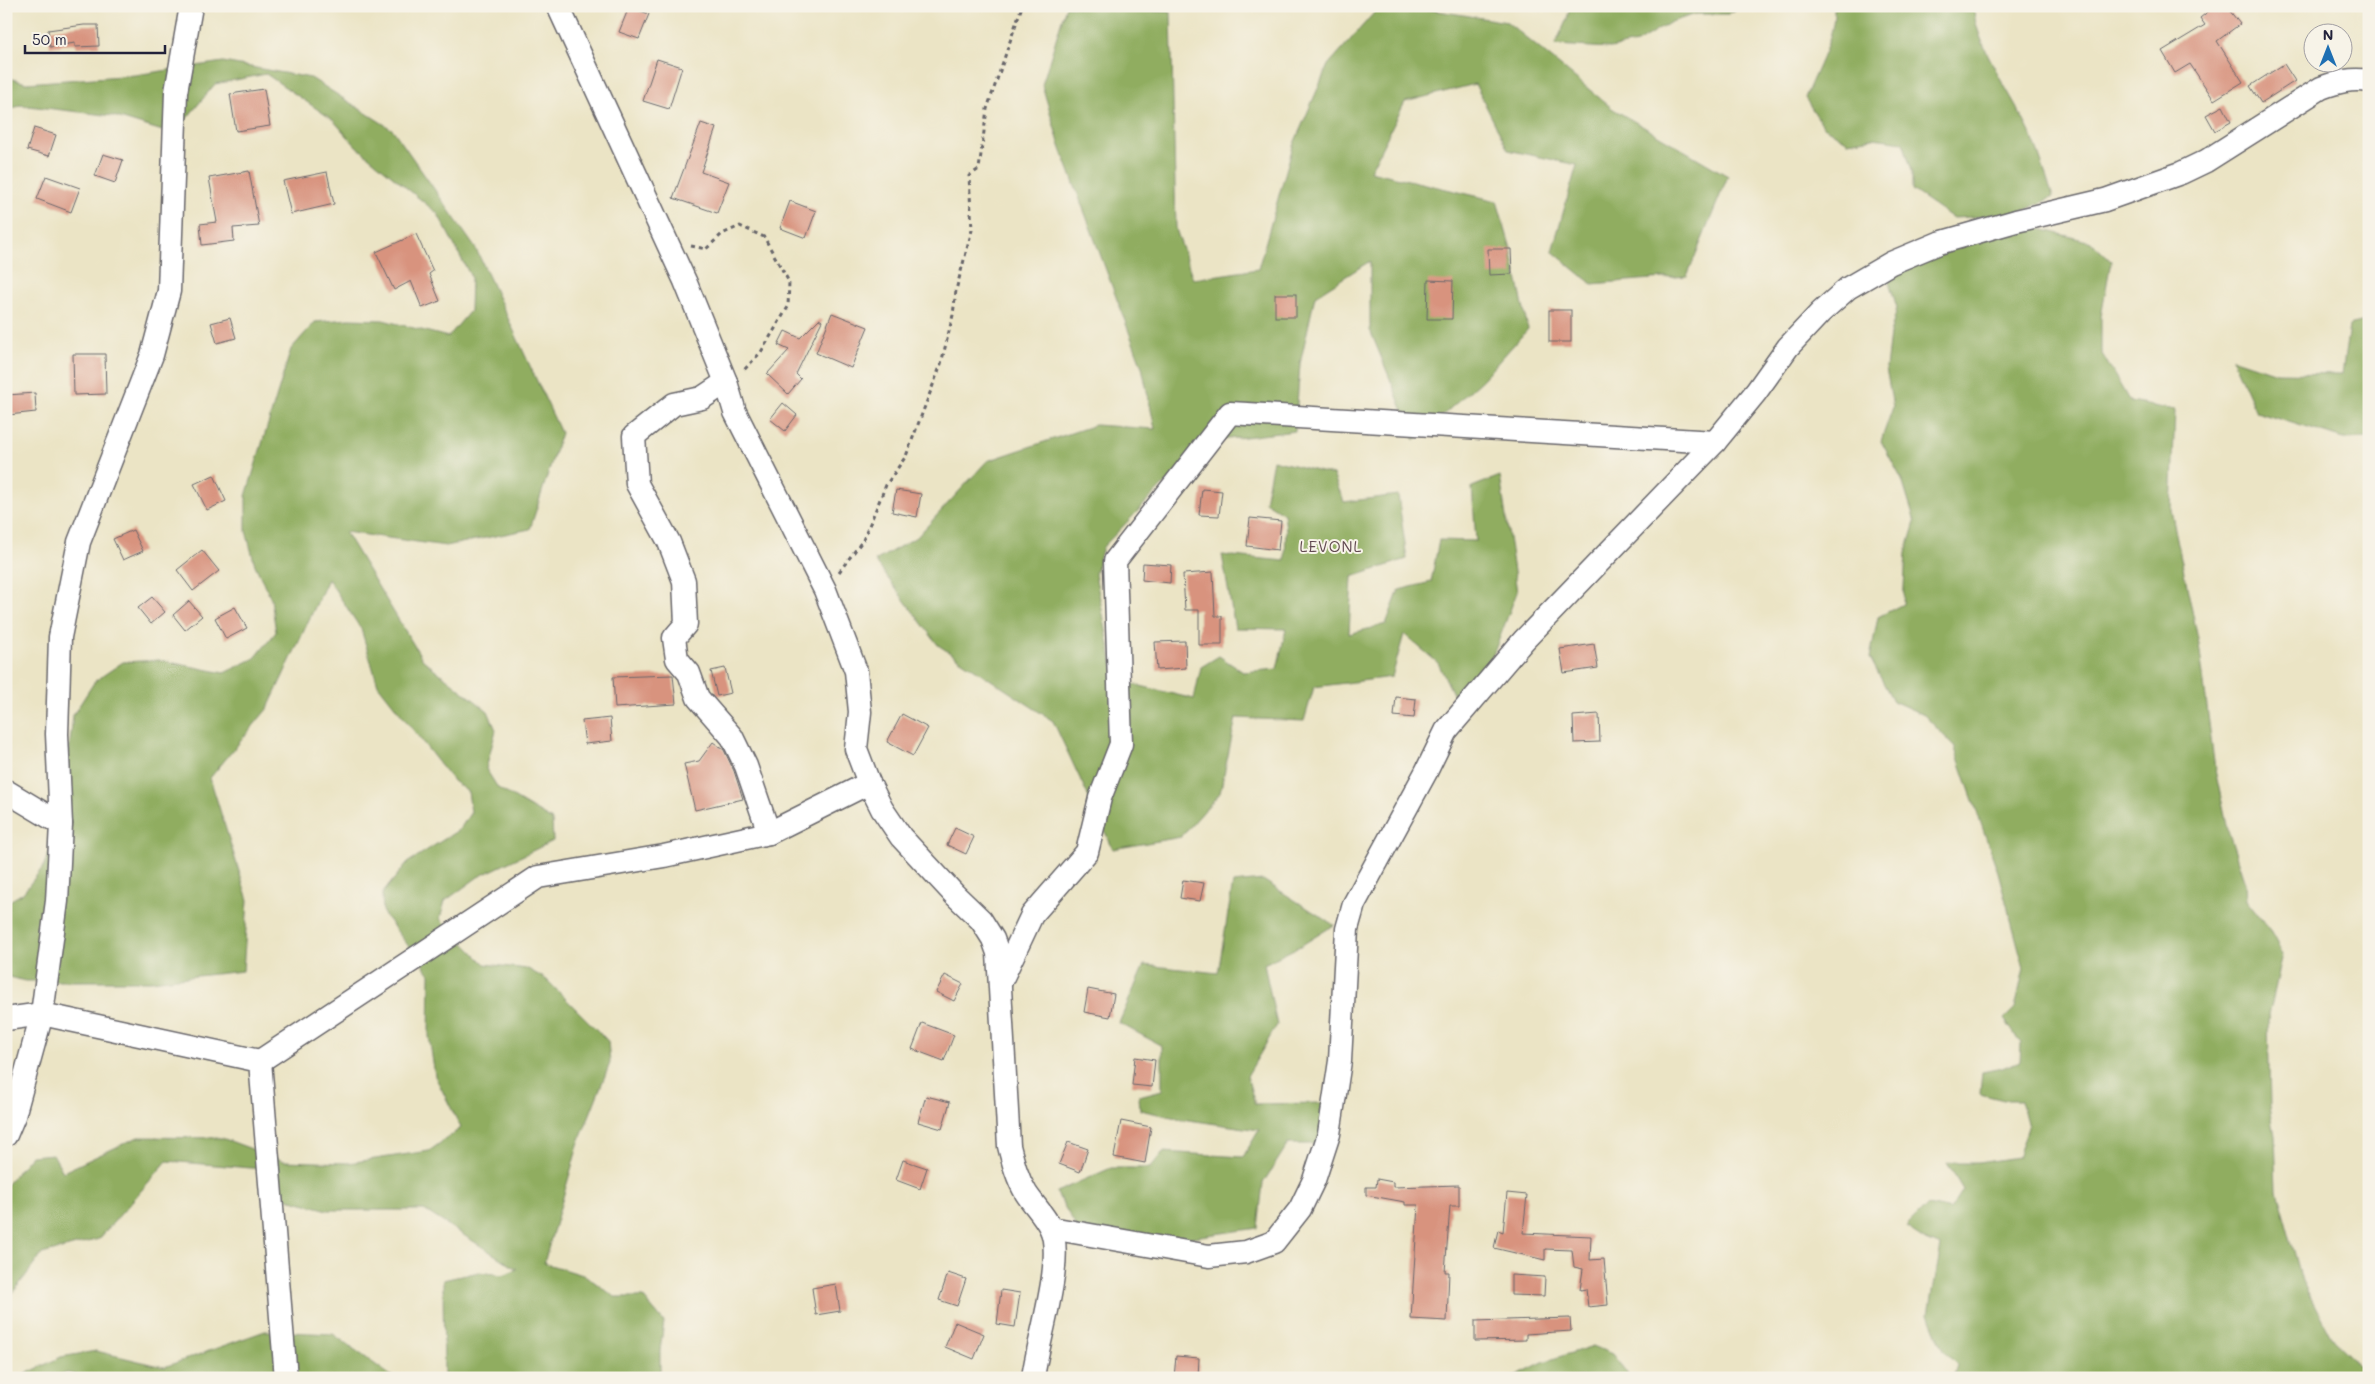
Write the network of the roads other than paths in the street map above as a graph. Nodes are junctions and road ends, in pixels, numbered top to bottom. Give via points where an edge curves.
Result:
1 (191, 6) edge
2 (558, 6) edge
3 (2369, 81) edge
4 (726, 382) junction
5 (1715, 442) junction
6 (869, 783) junction
7 (6, 791) edge
8 (61, 824) junction
9 (769, 834) junction
10 (999, 984) junction
11 (42, 1014) junction
12 (6, 1019) edge
13 (260, 1061) junction
14 (6, 1135) edge
15 (1051, 1228) junction
16 (286, 1378) edge
17 (1032, 1378) edge

1 - 8 street via 176,92 169,291 152,356 79,542 60,637 57,734
2 - 4 street via 666,240
3 - 5 street via 2358,79 2320,88 2206,161 2181,173 2106,200 1939,243 1891,263 1848,288 1821,312 1788,347
4 - 6 street via 735,412 825,590 856,671 860,712 856,749
4 - 9 street via 702,398 674,404 634,436 634,458 637,484 669,542 684,581 686,624 674,638 677,659 689,673 698,698 732,737 746,766
5 - 10 street via 1230,413 1115,561 1122,744 1100,798 1087,852 1032,915
5 - 15 street via 1524,640 1474,695 1442,738 1354,904 1347,929 1340,1061 1329,1134 1314,1180 1300,1209 1274,1242 1246,1252 1209,1256
6 - 9 street
6 - 10 street via 901,837 981,920 998,953
7 - 8 street
8 - 11 street via 57,901
9 - 13 street via 538,877
10 - 15 street via 1009,1146 1025,1191
11 - 12 street
11 - 13 street
11 - 14 street
13 - 16 street
15 - 17 street via 1055,1255 1053,1274

